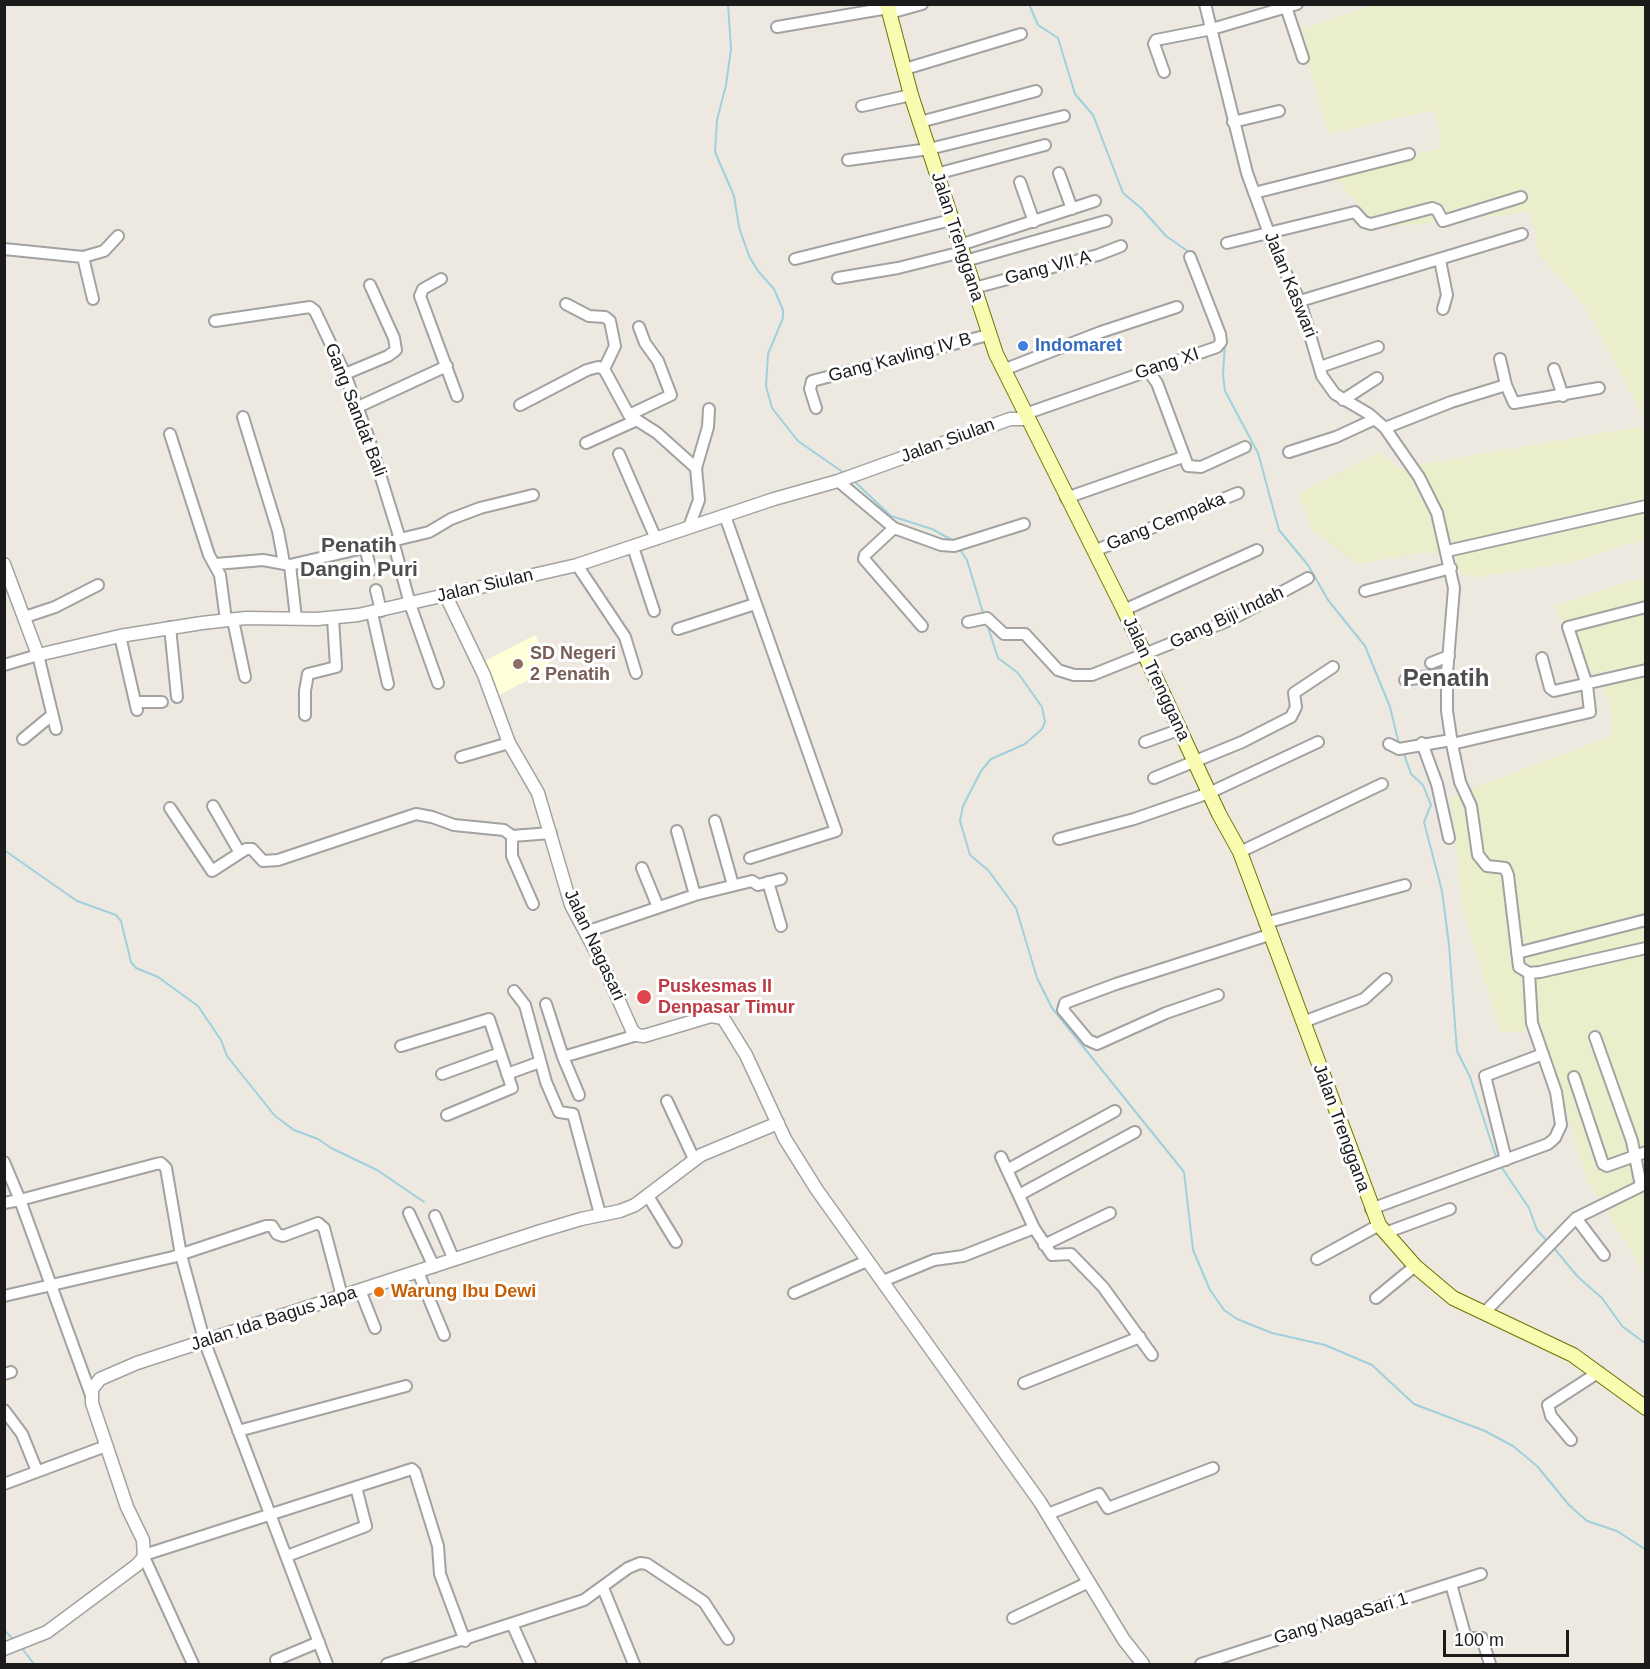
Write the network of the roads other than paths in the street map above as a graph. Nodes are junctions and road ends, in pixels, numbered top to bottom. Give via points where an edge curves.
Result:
1 (922, 4) edge
2 (1205, 4) edge
3 (1292, 6) edge
4 (889, 8) edge
5 (777, 27) dead end
6 (1212, 29) junction
7 (1021, 34) dead end
8 (1303, 58) dead end
9 (905, 69) junction
10 (1164, 72) dead end
11 (1036, 91) dead end
12 (912, 95) junction
13 (862, 106) dead end
14 (1280, 111) dead end
15 (1064, 116) dead end
16 (920, 122) junction
17 (1233, 122) junction
18 (1045, 145) dead end
19 (929, 149) junction
20 (1409, 154) dead end
21 (848, 160) dead end
22 (1059, 173) dead end
23 (936, 174) junction
24 (1020, 182) dead end
25 (1254, 193) junction
26 (1521, 197) dead end
27 (1095, 201) dead end
28 (1072, 209) junction
29 (951, 220) junction
30 (1106, 221) dead end
31 (1034, 222) junction
32 (1269, 233) junction
33 (1522, 234) dead end
34 (118, 236) dead end
35 (1227, 243) dead end
36 (1121, 246) dead end
37 (4, 249) edge
38 (962, 253) junction
39 (83, 257) junction
40 (1190, 257) dead end
41 (795, 259) dead end
42 (1440, 260) junction
43 (838, 278) dead end
44 (441, 279) dead end
45 (370, 285) dead end
46 (974, 288) junction
47 (93, 299) dead end
48 (1300, 301) junction
49 (566, 304) dead end
50 (1177, 307) dead end
51 (1443, 309) dead end
52 (215, 321) dead end
53 (639, 327) dead end
54 (988, 334) junction
55 (1377, 347) dead end
56 (1500, 359) dead end
57 (447, 366) junction
58 (1320, 367) junction
59 (604, 369) junction
60 (1554, 369) dead end
61 (1003, 370) junction
62 (1149, 372) junction
63 (345, 374) junction
64 (1377, 378) dead end
65 (1506, 385) junction
66 (1599, 388) dead end
67 (457, 396) dead end
68 (1563, 396) junction
69 (1343, 400) junction
70 (520, 405) dead end
71 (358, 407) junction
72 (816, 408) dead end
73 (709, 409) dead end
74 (1025, 414) junction
75 (243, 417) dead end
76 (633, 418) junction
77 (1375, 419) junction
78 (1385, 428) junction
79 (170, 434) dead end
80 (586, 443) dead end
81 (1245, 447) dead end
82 (1289, 452) dead end
83 (619, 454) dead end
84 (1183, 457) junction
85 (696, 468) junction
86 (844, 479) junction
87 (1238, 494) dead end
88 (533, 495) dead end
89 (1066, 498) junction
90 (1646, 506) edge
91 (721, 517) junction
92 (1024, 524) dead end
93 (693, 526) junction
94 (894, 528) junction
95 (656, 539) junction
96 (397, 540) junction
97 (633, 547) junction
98 (365, 548) junction
99 (1257, 550) dead end
100 (1094, 551) junction
101 (1447, 551) junction
102 (4, 564) edge
103 (216, 564) junction
104 (287, 564) junction
105 (577, 565) junction
106 (1451, 568) junction
107 (371, 570) dead end
108 (1308, 578) dead end
109 (98, 585) dead end
110 (376, 590) dead end
111 (1365, 591) dead end
112 (446, 596) junction
113 (410, 604) junction
114 (755, 604) junction
115 (1646, 607) edge
116 (1124, 610) junction
117 (654, 611) dead end
118 (376, 612) junction
119 (25, 617) junction
120 (296, 618) junction
121 (333, 618) junction
122 (230, 620) junction
123 (968, 622) dead end
124 (922, 626) dead end
125 (170, 627) junction
126 (678, 629) dead end
127 (120, 636) junction
128 (38, 655) junction
129 (1144, 656) junction
130 (1449, 656) junction
131 (1542, 658) dead end
132 (1431, 663) dead end
133 (4, 665) edge
134 (1333, 667) dead end
135 (1646, 670) edge
136 (636, 673) dead end
137 (1447, 673) junction
138 (245, 677) dead end
139 (1405, 680) dead end
140 (438, 683) dead end
141 (388, 684) dead end
142 (1587, 685) junction
143 (177, 697) dead end
144 (162, 702) dead end
145 (52, 715) junction
146 (305, 715) dead end
147 (56, 729) dead end
148 (1181, 729) junction
149 (23, 739) dead end
150 (1145, 742) dead end
151 (1318, 742) dead end
152 (1452, 742) junction
153 (509, 743) junction
154 (1422, 743) junction
155 (1399, 747) dead end
156 (461, 757) dead end
157 (1194, 761) junction
158 (1154, 778) dead end
159 (1382, 784) dead end
160 (1209, 793) junction
161 (213, 806) dead end
162 (170, 808) dead end
163 (715, 821) dead end
164 (677, 831) dead end
165 (551, 833) junction
166 (512, 836) junction
167 (1449, 838) dead end
168 (1059, 839) dead end
169 (1240, 852) junction
170 (240, 853) junction
171 (750, 858) dead end
172 (642, 868) dead end
173 (781, 879) dead end
174 (768, 882) junction
175 (733, 885) junction
176 (1405, 885) dead end
177 (695, 895) junction
178 (533, 904) dead end
179 (658, 906) junction
180 (1646, 920) edge
181 (781, 926) dead end
182 (1267, 929) junction
183 (586, 932) junction
184 (1646, 948) edge
185 (1517, 953) junction
186 (1529, 974) junction
187 (1386, 979) dead end
188 (514, 991) dead end
189 (1218, 996) dead end
190 (546, 1004) dead end
191 (1303, 1022) junction
192 (637, 1035) junction
193 (1595, 1036) dead end
194 (401, 1046) dead end
195 (500, 1053) junction
196 (1543, 1054) junction
197 (563, 1058) junction
198 (540, 1062) junction
199 (442, 1074) dead end
200 (507, 1074) junction
201 (1574, 1077) dead end
202 (579, 1095) dead end
203 (667, 1101) dead end
204 (1115, 1111) dead end
205 (447, 1115) dead end
206 (778, 1123) junction
207 (1135, 1132) dead end
208 (1640, 1154) edge
209 (1001, 1157) dead end
210 (694, 1159) junction
211 (1506, 1160) junction
212 (4, 1162) edge
213 (1007, 1170) junction
214 (1019, 1195) junction
215 (648, 1196) junction
216 (20, 1200) junction
217 (4, 1203) edge
218 (1371, 1209) junction
219 (1450, 1209) dead end
220 (409, 1213) dead end
221 (1110, 1213) dead end
222 (600, 1214) junction
223 (435, 1216) dead end
224 (1576, 1218) junction
225 (1034, 1228) junction
226 (1382, 1229) junction
227 (676, 1242) dead end
228 (1044, 1245) junction
229 (181, 1255) junction
230 (1604, 1255) dead end
231 (1317, 1259) dead end
232 (454, 1260) junction
233 (867, 1261) junction
234 (1415, 1266) junction
235 (434, 1267) junction
236 (418, 1272) junction
237 (883, 1281) junction
238 (50, 1286) junction
239 (360, 1290) junction
240 (794, 1293) dead end
241 (4, 1296) edge
242 (342, 1296) junction
243 (1376, 1298) dead end
244 (1484, 1313) junction
245 (375, 1328) dead end
246 (444, 1335) dead end
247 (1140, 1337) junction
248 (205, 1343) junction
249 (1152, 1355) dead end
250 (81, 1369) junction
251 (1599, 1372) junction
252 (100, 1379) junction
253 (1024, 1383) dead end
254 (405, 1386) dead end
255 (91, 1395) junction
256 (1646, 1408) edge
257 (4, 1410) edge
258 (238, 1431) junction
259 (1571, 1440) dead end
260 (106, 1446) junction
261 (1213, 1468) dead end
262 (37, 1471) junction
263 (4, 1485) edge
264 (356, 1486) junction
265 (271, 1513) junction
266 (1048, 1514) junction
267 (144, 1556) junction
268 (286, 1556) junction
269 (1481, 1574) dead end
270 (1089, 1582) junction
271 (1451, 1584) junction
272 (603, 1588) junction
273 (1012, 1618) dead end
274 (513, 1626) junction
275 (728, 1639) dead end
276 (465, 1641) junction
277 (319, 1642) junction
278 (4, 1649) edge
279 (276, 1660) dead end
280 (193, 1665) edge
281 (327, 1665) edge
282 (387, 1665) edge
283 (530, 1665) edge
284 (634, 1665) edge
285 (1143, 1665) edge
286 (1201, 1665) edge
287 (1490, 1665) edge

1 - 4 street
2 - 6 street, Jalan Kaswari
3 - 6 street
3 - 8 street
4 - 5 street
4 - 9 main road, Jalan Trenggana
6 - 10 street via 1155,41
6 - 17 street, Jalan Kaswari
7 - 9 street
9 - 12 main road, Jalan Trenggana
11 - 16 street
12 - 13 street
12 - 16 main road, Jalan Trenggana
14 - 17 street
15 - 19 street
16 - 19 main road, Jalan Trenggana
17 - 25 street, Jalan Kaswari
18 - 23 street
19 - 21 street
19 - 23 main road, Jalan Trenggana
20 - 25 street
22 - 28 street
23 - 29 main road, Jalan Trenggana
24 - 31 street
25 - 32 street, Jalan Kaswari
26 - 32 street via 1443,221 1432,208 1371,224 1356,212
27 - 28 street
28 - 31 street
29 - 38 main road, Jalan Trenggana
29 - 41 street
30 - 38 street
31 - 38 street
32 - 35 street
32 - 48 street, Jalan Kaswari
33 - 42 street
34 - 39 street via 104,251
36 - 46 street, Gang VII A
37 - 39 street
38 - 43 street
38 - 46 main road, Jalan Trenggana
39 - 47 street
40 - 62 street, Gang XI via 1221,342 1211,350
42 - 48 street
42 - 51 street via 1447,295
44 - 57 street via 423,289 420,296
45 - 63 street via 396,350
46 - 54 main road, Jalan Trenggana
48 - 58 street, Jalan Kaswari
49 - 59 street via 610,321 615,346
50 - 61 street
52 - 63 street, Gang Sandat Bali via 310,307
53 - 76 street via 671,395
54 - 61 main road, Jalan Trenggana
54 - 72 street, Gang Kavling IV B via 812,381 810,389
55 - 58 street
56 - 65 street
57 - 67 street
57 - 71 street
58 - 69 street, Jalan Kaswari via 1331,390
59 - 70 street via 587,370
59 - 76 street
60 - 68 street
61 - 74 main road, Jalan Trenggana
62 - 74 street, Gang XI
62 - 84 street via 1157,383
63 - 71 street, Gang Sandat Bali
64 - 69 street
65 - 68 street via 1514,403
65 - 78 street
66 - 68 street
69 - 77 street, Jalan Kaswari
71 - 96 street, Gang Sandat Bali
73 - 85 street
74 - 86 street, Jalan Siulan
74 - 89 main road, Jalan Trenggana
75 - 104 street
76 - 80 street
76 - 85 street via 657,433
77 - 78 street, Jalan Kaswari
77 - 82 street
78 - 101 street, Jalan Kaswari via 1433,504
79 - 103 street via 209,555
81 - 84 street via 1196,468 1188,466
83 - 95 street
84 - 89 street
85 - 93 street via 699,500
86 - 91 street, Jalan Siulan
86 - 94 street
87 - 100 street, Gang Cempaka
88 - 96 street via 480,508 429,532
89 - 100 main road, Jalan Trenggana
90 - 101 street
91 - 93 street, Jalan Siulan
91 - 114 street
92 - 94 street via 959,545 941,545
93 - 95 street, Jalan Siulan
94 - 124 street via 864,560
95 - 97 street, Jalan Siulan
96 - 98 street
96 - 113 street, Gang Sandat Bali
97 - 105 street, Jalan Siulan
97 - 117 street
98 - 104 street
98 - 107 street
99 - 116 street
100 - 116 main road, Jalan Trenggana
101 - 106 street, Jalan Kaswari
102 - 119 street
103 - 104 street via 263,560
103 - 122 street
104 - 120 street
105 - 112 street, Jalan Siulan
105 - 136 street via 625,637
106 - 111 street
106 - 130 street, Jalan Kaswari via 1455,603
108 - 129 street, Gang Biji Indah via 1232,619
109 - 119 street
110 - 118 street
112 - 113 street, Jalan Siulan
112 - 153 street, Jalan Nagasari via 484,675
113 - 118 street, Jalan Siulan
113 - 140 street, Gang Sandat Bali
114 - 126 street
114 - 171 street via 836,831
115 - 142 street via 1568,627
116 - 129 main road, Jalan Trenggana
118 - 121 street, Jalan Siulan
118 - 141 street
119 - 128 street
120 - 121 street, Jalan Siulan
120 - 122 street, Jalan Siulan
121 - 146 street via 336,667 307,676
122 - 125 street, Jalan Siulan
122 - 138 street
123 - 129 street, Gang Biji Indah via 987,618 1004,634 1024,634 1054,667 1074,675 1092,675
125 - 127 street, Jalan Siulan
125 - 143 street
127 - 128 street, Jalan Siulan
127 - 144 street via 136,706
128 - 133 street
128 - 145 street
129 - 148 main road, Jalan Trenggana
130 - 132 street
130 - 137 street, Jalan Kaswari
131 - 142 street via 1551,690
134 - 157 street via 1294,693 1296,713 1291,717
135 - 142 street
137 - 139 street
137 - 152 street, Jalan Kaswari
142 - 152 street via 1592,708 1586,714
145 - 147 street
145 - 149 street
148 - 150 street
148 - 157 main road, Jalan Trenggana
151 - 160 street
152 - 154 street
152 - 185 street, Jalan Kaswari via 1471,806 1478,855 1487,866 1506,869
153 - 156 street
153 - 165 street, Jalan Nagasari via 538,793
154 - 155 street
154 - 167 street via 1437,784
157 - 158 street
157 - 160 main road, Jalan Trenggana
159 - 169 street
160 - 168 street
160 - 169 main road, Jalan Trenggana
161 - 170 street
162 - 170 street via 212,871
163 - 175 street
164 - 177 street
165 - 166 street
165 - 183 street, Jalan Nagasari via 568,895
166 - 170 street via 504,830 454,825 417,814 278,860 263,861 249,848
166 - 178 street via 513,856
169 - 182 main road, Jalan Trenggana
172 - 179 street
173 - 174 street
174 - 175 street
174 - 181 street
175 - 177 street
176 - 182 street
177 - 179 street
179 - 183 street
180 - 185 street
182 - 189 street via 1065,1003 1063,1010 1088,1040 1097,1044 1166,1013
182 - 191 main road, Jalan Trenggana
183 - 192 street, Jalan Nagasari
184 - 186 street
185 - 186 street via 1519,967
186 - 196 street via 1532,1023
187 - 191 street via 1368,997
188 - 198 street via 525,1005
190 - 197 street
191 - 218 main road, Jalan Trenggana
192 - 197 street
192 - 206 street via 711,1016 721,1017 746,1055
193 - 208 street
194 - 195 street via 489,1019
195 - 199 street
195 - 200 street
196 - 211 street via 1556,1092 1559,1131 1548,1144
196 - 211 street via 1485,1076
197 - 202 street
198 - 200 street
198 - 222 street via 559,1112 573,1114
200 - 205 street via 512,1088
201 - 208 street via 1603,1164
203 - 210 street
204 - 213 street
206 - 210 street, Jalan Ida Bagus Japa
206 - 233 street via 817,1190
207 - 214 street
208 - 224 street via 1641,1186
209 - 213 street
210 - 215 street, Jalan Ida Bagus Japa
211 - 218 street
212 - 216 street
213 - 214 street
214 - 225 street
215 - 222 street, Jalan Ida Bagus Japa via 620,1211
215 - 227 street
216 - 217 street
216 - 229 street via 161,1163 166,1168
216 - 238 street
218 - 226 main road, Jalan Trenggana
219 - 226 street
220 - 235 street
221 - 228 street
222 - 232 street, Jalan Ida Bagus Japa
223 - 232 street
224 - 230 street
224 - 244 street
225 - 228 street
225 - 237 street
226 - 231 street
226 - 234 main road, Jalan Trenggana
228 - 247 street via 1052,1255 1071,1254 1103,1287
229 - 238 street
229 - 242 street via 266,1226 272,1226 283,1236 318,1223 324,1228
229 - 248 street
232 - 235 street, Jalan Ida Bagus Japa
233 - 237 street
233 - 240 street
234 - 243 street
234 - 244 main road, Jalan Trenggana via 1453,1298
235 - 236 street, Jalan Ida Bagus Japa
236 - 239 street, Jalan Ida Bagus Japa
236 - 246 street
237 - 266 street
238 - 241 street
238 - 250 street
239 - 242 street, Jalan Ida Bagus Japa
239 - 245 street
242 - 248 street, Jalan Ida Bagus Japa
244 - 251 main road, Jalan Trenggana via 1561,1349
247 - 249 street
247 - 253 street
248 - 252 street, Jalan Ida Bagus Japa via 137,1363
248 - 258 street
250 - 252 street
250 - 255 street
251 - 256 main road, Jalan Trenggana
251 - 259 street via 1548,1405 1551,1416
252 - 255 street
254 - 258 street
255 - 260 street
257 - 262 street via 22,1434
258 - 265 street
260 - 262 street
260 - 267 street via 143,1540
261 - 266 street via 1107,1508 1099,1494
262 - 263 street
264 - 265 street
264 - 268 street via 366,1526
264 - 276 street via 414,1470 438,1545 440,1574
265 - 267 street
265 - 268 street
266 - 270 street
267 - 278 street via 39,1637
267 - 280 street
268 - 277 street
269 - 271 street, Gang NagaSari 1
270 - 273 street
270 - 285 street
271 - 286 street, Gang NagaSari 1
271 - 287 street via 1467,1638 1482,1638
272 - 274 street via 584,1600
272 - 275 street via 628,1568 647,1564 704,1602
272 - 284 street
274 - 276 street
274 - 283 street
276 - 282 street
277 - 279 street
277 - 281 street

